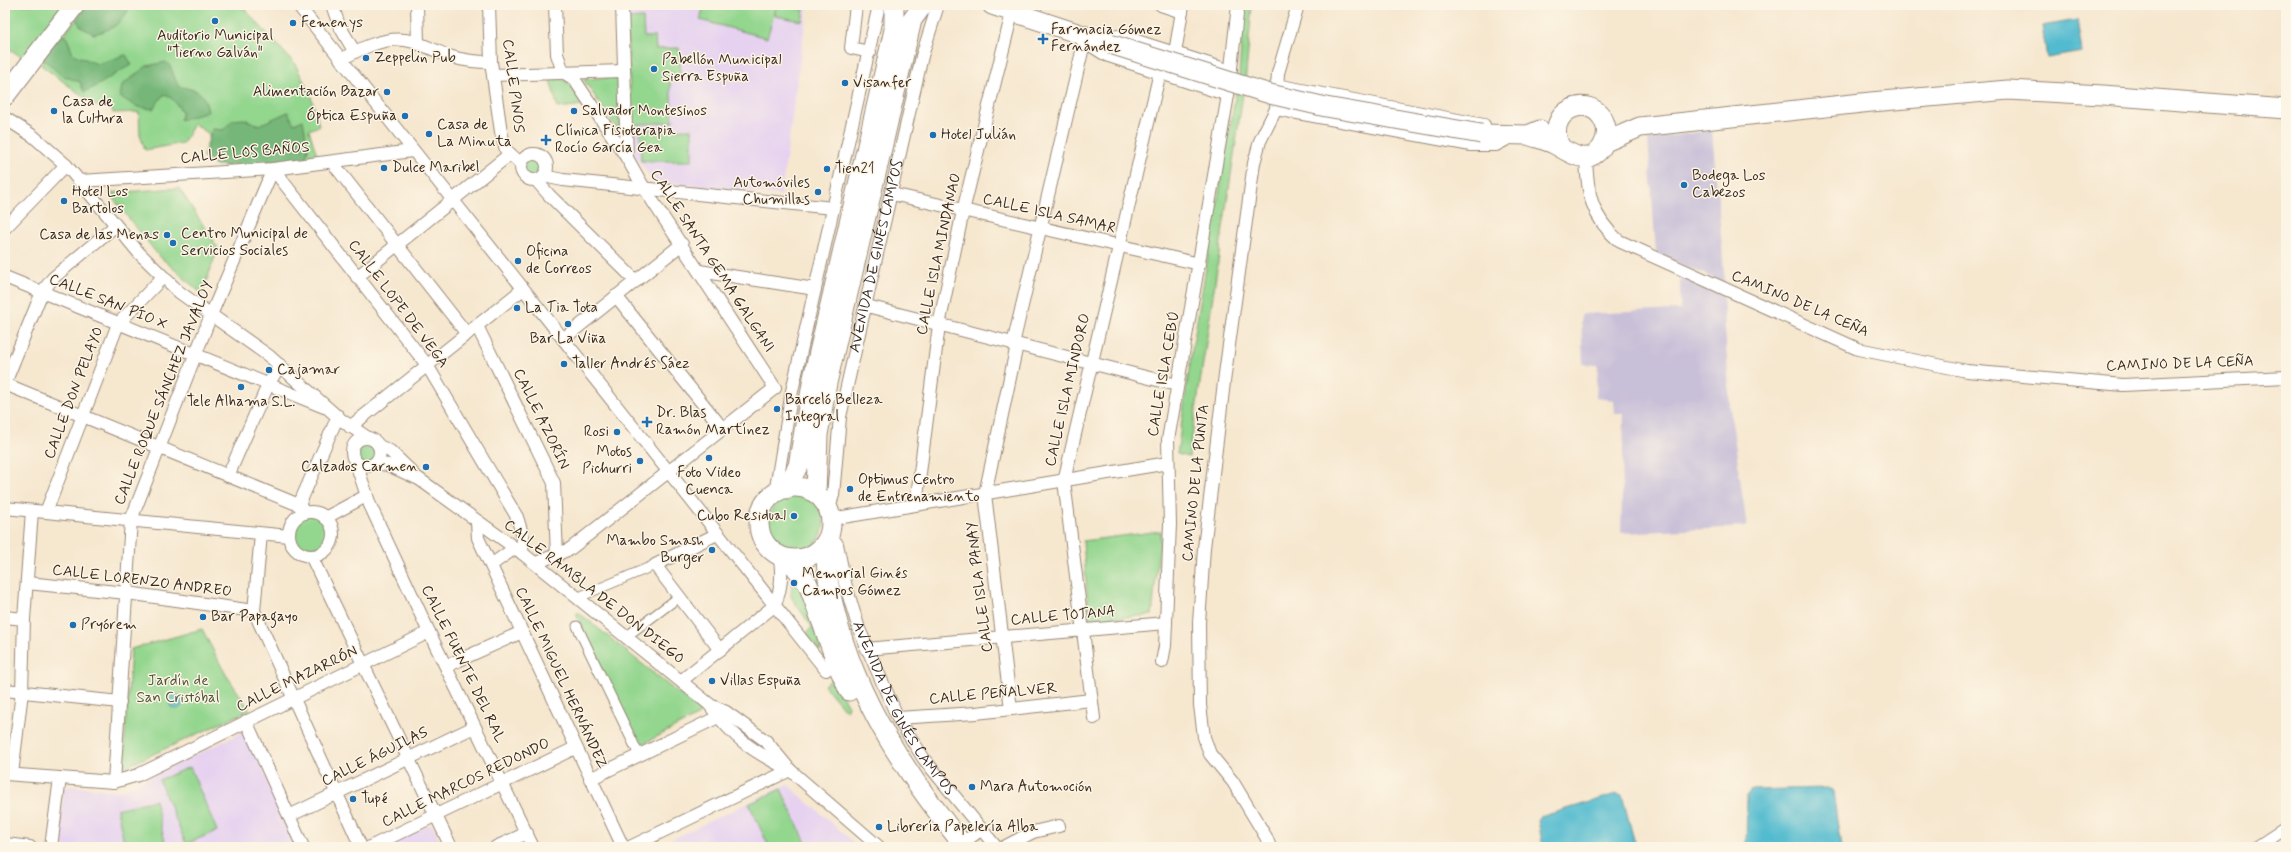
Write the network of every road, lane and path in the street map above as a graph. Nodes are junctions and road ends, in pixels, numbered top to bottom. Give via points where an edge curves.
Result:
1 (75, 5) edge
2 (298, 5) edge
3 (332, 5) edge
4 (417, 5) edge
5 (489, 5) edge
6 (555, 5) edge
7 (622, 5) edge
8 (856, 5) edge
9 (880, 5) edge
10 (894, 5) edge
11 (923, 5) edge
12 (938, 5) edge
13 (1161, 5) edge
14 (1238, 5) edge
15 (1298, 5) edge
16 (1004, 8) edge
17 (1183, 8) edge
18 (1090, 39) junction
19 (418, 44) junction
20 (354, 51) junction
21 (870, 52) junction
22 (1175, 53) junction
23 (341, 60) junction
24 (491, 62) junction
25 (623, 71) junction
26 (1231, 71) junction
27 (563, 72) junction
28 (1160, 72) junction
29 (493, 75) junction
30 (1276, 85) junction
31 (1228, 95) junction
32 (5, 96) edge
33 (1276, 109) junction
34 (2286, 109) edge
35 (5, 118) edge
36 (1604, 119) junction
37 (1557, 125) junction
38 (1640, 127) junction
39 (1522, 135) junction
40 (1605, 142) junction
41 (1561, 148) junction
42 (412, 151) junction
43 (510, 154) junction
44 (1586, 157) junction
45 (627, 158) junction
46 (332, 162) junction
47 (521, 164) junction
48 (66, 165) junction
49 (273, 169) junction
50 (540, 178) junction
51 (80, 181) junction
52 (644, 188) junction
53 (892, 194) junction
54 (452, 201) junction
55 (833, 208) junction
56 (963, 211) junction
57 (115, 226) junction
58 (5, 228) edge
59 (1040, 229) junction
60 (397, 244) junction
61 (682, 244) junction
62 (1119, 246) junction
63 (1200, 264) junction
64 (699, 271) junction
65 (5, 277) edge
66 (163, 277) junction
67 (357, 277) junction
68 (636, 281) junction
69 (523, 289) junction
70 (815, 289) junction
71 (42, 292) junction
72 (616, 296) junction
73 (867, 306) junction
74 (212, 315) junction
75 (118, 324) junction
76 (939, 325) junction
77 (477, 326) junction
78 (467, 334) junction
79 (562, 339) junction
80 (1015, 344) junction
81 (195, 355) junction
82 (1091, 363) junction
83 (280, 365) junction
84 (427, 365) junction
85 (2286, 377) edge
86 (5, 383) edge
87 (268, 385) junction
88 (1177, 385) junction
89 (775, 388) junction
90 (792, 391) junction
91 (337, 415) junction
92 (81, 416) junction
93 (350, 427) junction
94 (723, 429) junction
95 (368, 438) junction
96 (353, 446) junction
97 (379, 446) junction
98 (158, 447) junction
99 (356, 463) junction
100 (1168, 463) junction
101 (372, 464) junction
102 (669, 473) junction
103 (228, 476) junction
104 (419, 479) junction
105 (1064, 481) junction
106 (780, 491) junction
107 (366, 494) junction
108 (816, 494) junction
109 (985, 494) junction
110 (916, 504) junction
111 (5, 508) edge
112 (302, 509) junction
113 (32, 510) junction
114 (46, 512) junction
115 (325, 518) junction
116 (131, 520) junction
117 (477, 522) junction
118 (829, 526) junction
119 (261, 534) junction
120 (717, 534) junction
121 (289, 536) junction
122 (570, 549) junction
123 (519, 550) junction
124 (311, 556) junction
125 (557, 556) junction
126 (784, 557) junction
127 (536, 563) junction
128 (491, 565) junction
129 (655, 565) junction
130 (550, 574) junction
131 (27, 583) junction
132 (127, 593) junction
133 (679, 596) junction
134 (579, 598) junction
135 (774, 606) junction
136 (254, 611) junction
137 (5, 617) edge
138 (24, 619) junction
139 (1166, 623) junction
140 (577, 626) dead end
141 (1082, 629) junction
142 (429, 632) junction
143 (522, 632) junction
144 (627, 636) junction
145 (1001, 637) junction
146 (866, 649) junction
147 (720, 650) junction
148 (1162, 662) dead end
149 (363, 664) junction
150 (446, 666) junction
151 (826, 670) dead end
152 (681, 681) junction
153 (5, 690) edge
154 (22, 692) junction
155 (293, 698) junction
156 (1091, 700) junction
157 (120, 702) junction
158 (709, 704) junction
159 (1011, 709) junction
160 (718, 717) junction
161 (898, 718) junction
162 (1094, 718) dead end
163 (246, 721) junction
164 (474, 727) junction
165 (575, 748) junction
166 (639, 755) junction
167 (408, 759) junction
168 (790, 770) junction
169 (8, 774) edge
170 (60, 778) junction
171 (590, 779) junction
172 (114, 782) junction
173 (502, 782) junction
174 (336, 794) junction
175 (435, 814) junction
176 (289, 816) junction
177 (947, 824) junction
178 (1059, 826) dead end
179 (2286, 828) edge
180 (982, 829) junction
181 (526, 833) junction
182 (5, 844) edge
183 (962, 846) edge
184 (30, 847) edge
185 (51, 847) edge
186 (303, 847) edge
187 (361, 847) edge
188 (370, 847) edge
189 (450, 847) edge
190 (496, 847) edge
191 (533, 847) edge
192 (623, 847) edge
193 (630, 847) edge
194 (879, 847) edge
195 (996, 847) edge
196 (1004, 847) edge
197 (1270, 847) edge
198 (2257, 847) edge

1 - 32 main road
2 - 23 street
3 - 20 street via 339,25
4 - 19 street
5 - 24 street, CALLE PINOS
6 - 27 street via 557,54
7 - 25 street
8 - 21 street via 851,48
9 - 21 street
10 - 106 main road via 892,36 813,378 798,466
11 - 108 main road, AVENIDA DE GINÉS CAMPOS via 912,20 828,383 818,435
12 - 53 street, AVENIDA DE GINÉS CAMPOS via 922,56
13 - 17 street
14 - 26 street, CALLE ISLA CEBÚ
15 - 30 street
16 - 18 main road
16 - 56 street, CALLE ISLA MINDANAO
17 - 22 street
18 - 22 street via 1106,35 1121,36
18 - 28 street via 1106,55
18 - 39 main road, bridge via 1270,94 1481,134
18 - 59 street, CALLE ISLA PANAY
19 - 20 street via 405,40 389,40
19 - 24 street via 467,61
20 - 23 street
21 - 55 street
22 - 26 street
23 - 42 street
24 - 29 street, CALLE PINOS
25 - 27 street
25 - 45 street
26 - 31 street, CALLE ISLA CEBÚ
27 - 29 street
27 - 45 street, CALLE SANTA GEMA GALGANI via 574,79
28 - 31 street
28 - 62 street, CALLE ISLA MINDORO
29 - 43 street, CALLE PINOS via 501,132 506,150
30 - 33 street
30 - 39 street via 1495,127
31 - 63 street, CALLE ISLA CEBÚ
33 - 39 street via 1471,145 1496,145
33 - 197 street, CAMINO DE LA PUNTA via 1260,141 1254,163 1204,548 1199,623 1200,705 1204,737 1210,754 1233,782
34 - 38 main road via 2103,94 2008,90
35 - 48 street via 33,136
36 - 37 main road via 1594,110 1580,106 1566,112
36 - 38 main road
36 - 40 main road
37 - 39 main road
37 - 41 main road via 1557,141
38 - 40 main road
39 - 41 main road
40 - 44 main road via 1594,154
41 - 44 main road via 1577,157
42 - 46 street, CALLE LOS BAÑOS
42 - 54 street
43 - 47 street, CALLE PINOS
43 - 54 street
44 - 85 street, CAMINO DE LA CEÑA via 1587,182 1596,215 1606,230 1619,241 1858,350 1967,371 2123,385
45 - 52 street, CALLE SANTA GEMA GALGANI
46 - 49 street, CALLE LOS BAÑOS
46 - 60 street
47 - 50 street via 524,176
47 - 50 street via 530,155 538,154 546,164
48 - 51 street
48 - 58 street
49 - 51 street, CALLE LOS BAÑOS
49 - 67 street, CALLE LOPE DE VEGA
49 - 74 street, CALLE ROQUE SÁNCHEZ JAVALOY
50 - 52 street
50 - 68 street via 549,195
51 - 57 street
52 - 55 street
52 - 61 street, CALLE SANTA GEMA GALGANI
53 - 56 street, CALLE ISLA SAMAR
53 - 73 street, AVENIDA DE GINÉS CAMPOS
54 - 60 street
54 - 69 street
55 - 70 street
56 - 59 street, CALLE ISLA SAMAR
56 - 76 street, CALLE ISLA MINDANAO
57 - 66 street
57 - 71 street via 53,278
59 - 62 street, CALLE ISLA SAMAR
59 - 80 street, CALLE ISLA PANAY
60 - 67 street
60 - 78 street
61 - 64 street, CALLE SANTA GEMA GALGANI
61 - 68 street
62 - 63 street, CALLE ISLA SAMAR
62 - 82 street, CALLE ISLA MINDORO
63 - 88 street, CALLE ISLA CEBÚ
64 - 70 street
64 - 89 street, CALLE SANTA GEMA GALGANI
65 - 71 street, CALLE SAN PÍO X
66 - 74 street
66 - 75 street, CALLE DON PELAYO
67 - 84 street, CALLE LOPE DE VEGA
68 - 72 street
69 - 77 street
69 - 79 street
70 - 90 street
71 - 75 street, CALLE SAN PÍO X
71 - 86 street
72 - 79 street
72 - 94 street
73 - 76 street
73 - 118 street, AVENIDA DE GINÉS CAMPOS via 840,417
74 - 81 street, CALLE ROQUE SÁNCHEZ JAVALOY
74 - 83 street
75 - 81 street, CALLE SAN PÍO X
75 - 92 street, CALLE DON PELAYO
76 - 80 street
76 - 110 street, CALLE ISLA MINDANAO
77 - 78 street
77 - 125 street, CALLE AZORÍN via 554,483
78 - 84 street
79 - 102 street
80 - 82 street
80 - 109 street, CALLE ISLA PANAY
81 - 87 street, CALLE SAN PÍO X
81 - 98 street, CALLE ROQUE SÁNCHEZ JAVALOY
82 - 88 street
82 - 105 street, CALLE ISLA MINDORO
83 - 87 street
83 - 91 street
84 - 93 street
84 - 123 street, CALLE LOPE DE VEGA via 517,517 523,537
86 - 92 street
87 - 91 street, CALLE SAN PÍO X
87 - 103 street
88 - 100 street, CALLE ISLA CEBÚ via 1168,440
89 - 90 street
89 - 94 street
90 - 106 street
91 - 93 street
91 - 96 street
91 - 112 street
92 - 98 street
92 - 114 street, CALLE DON PELAYO
93 - 95 street
94 - 102 street
95 - 96 street via 359,439
95 - 97 street
96 - 99 street via 352,455
97 - 101 street via 380,455
97 - 104 street via 390,451
98 - 103 street
98 - 116 street, CALLE ROQUE SÁNCHEZ JAVALOY
99 - 101 street
99 - 107 street, CALLE FUENTE DEL RAL
100 - 105 street
100 - 139 street, CALLE ISLA CEBÚ via 1170,524
101 - 104 street via 388,465
101 - 107 street
102 - 120 street
102 - 122 street
103 - 112 street
104 - 117 street, CALLE RAMBLA DE DON DIEGO
105 - 109 street
105 - 141 street, CALLE ISLA MINDORO
106 - 108 main road via 794,487
106 - 126 main road via 764,505 759,525 765,544
107 - 115 street
107 - 142 street, CALLE FUENTE DEL RAL
108 - 118 main road
109 - 110 street
109 - 145 street, CALLE ISLA PANAY
110 - 118 street
111 - 113 street
112 - 115 street
112 - 121 street via 291,525
113 - 114 street
113 - 131 street
114 - 116 street
115 - 124 street via 332,529 331,542 323,552
116 - 119 street
116 - 132 street, CALLE ROQUE SÁNCHEZ JAVALOY
117 - 123 street, CALLE RAMBLA DE DON DIEGO
117 - 128 street, CALLE MIGUEL HERNÁNDEZ via 478,538
118 - 126 main road via 822,548 807,557
118 - 146 street, AVENIDA DE GINÉS CAMPOS via 837,544 845,583
118 - 177 main road, AVENIDA DE GINÉS CAMPOS via 826,577 838,625 867,702 886,737
119 - 121 street
119 - 136 street
120 - 129 street
120 - 135 street
121 - 124 street via 296,551
122 - 125 street
122 - 130 street
123 - 127 street, CALLE RAMBLA DE DON DIEGO
123 - 128 street
124 - 149 street
125 - 127 street
126 - 135 street
126 - 177 main road, AVENIDA DE GINÉS CAMPOS via 808,584 836,664 858,709 889,758
127 - 130 street, CALLE RAMBLA DE DON DIEGO
128 - 143 street, CALLE MIGUEL HERNÁNDEZ
129 - 133 street
129 - 134 street
130 - 134 street, CALLE RAMBLA DE DON DIEGO
131 - 132 street, CALLE LORENZO ANDREO
131 - 138 street
132 - 136 street, CALLE LORENZO ANDREO
132 - 157 street, CALLE ROQUE SÁNCHEZ JAVALOY
133 - 144 street
133 - 147 street
134 - 144 street, CALLE RAMBLA DE DON DIEGO
135 - 147 street
135 - 151 street
136 - 155 street
137 - 138 street
138 - 154 street
139 - 141 street, CALLE TOTANA
139 - 148 street, CALLE ISLA CEBÚ
140 - 166 street
141 - 145 street, CALLE TOTANA
141 - 156 street, CALLE ISLA MINDORO
142 - 149 street, CALLE MAZARRÓN
142 - 150 street, CALLE FUENTE DEL RAL
143 - 150 street
143 - 165 street, CALLE MIGUEL HERNÁNDEZ
144 - 152 street, CALLE RAMBLA DE DON DIEGO
145 - 146 street, CALLE TOTANA
145 - 159 street, CALLE ISLA PANAY
146 - 161 street, AVENIDA DE GINÉS CAMPOS
147 - 152 street
149 - 155 street, CALLE MAZARRÓN
149 - 167 street
150 - 164 street, CALLE FUENTE DEL RAL
152 - 158 street, CALLE RAMBLA DE DON DIEGO
153 - 154 street
154 - 157 street
154 - 169 street
155 - 163 street, CALLE MAZARRÓN
155 - 174 street
156 - 159 street, CALLE PEÑALVER
156 - 162 street, CALLE ISLA MINDORO
157 - 172 street, CALLE ROQUE SÁNCHEZ JAVALOY
158 - 160 street, CALLE RAMBLA DE DON DIEGO
158 - 168 street, CALLE RAMBLA DE DON DIEGO via 726,712 766,741
159 - 161 street, CALLE PEÑALVER
160 - 166 street
160 - 168 street, CALLE RAMBLA DE DON DIEGO via 731,733 750,749
161 - 180 street, AVENIDA DE GINÉS CAMPOS via 924,759
163 - 172 street, CALLE MAZARRÓN via 138,775
163 - 176 street
164 - 167 street, CALLE ÁGUILAS
164 - 173 street, CALLE FUENTE DEL RAL
165 - 171 street, CALLE MIGUEL HERNÁNDEZ
165 - 173 street, CALLE MARCOS REDONDO
166 - 171 street
167 - 174 street, CALLE ÁGUILAS
167 - 175 street
168 - 193 street
168 - 194 street, CALLE RAMBLA DE DON DIEGO
169 - 170 street
170 - 172 street
170 - 185 street
171 - 192 street, CALLE MIGUEL HERNÁNDEZ
173 - 175 street, CALLE MARCOS REDONDO
173 - 181 street, CALLE FUENTE DEL RAL
174 - 176 street, CALLE ÁGUILAS
174 - 187 street
175 - 188 street, CALLE MARCOS REDONDO
175 - 189 street
176 - 186 street
177 - 183 main road, AVENIDA DE GINÉS CAMPOS
178 - 196 street via 1033,832
179 - 198 street
180 - 183 street
180 - 195 street, AVENIDA DE GINÉS CAMPOS
181 - 190 street
181 - 191 street, CALLE FUENTE DEL RAL
182 - 184 street

